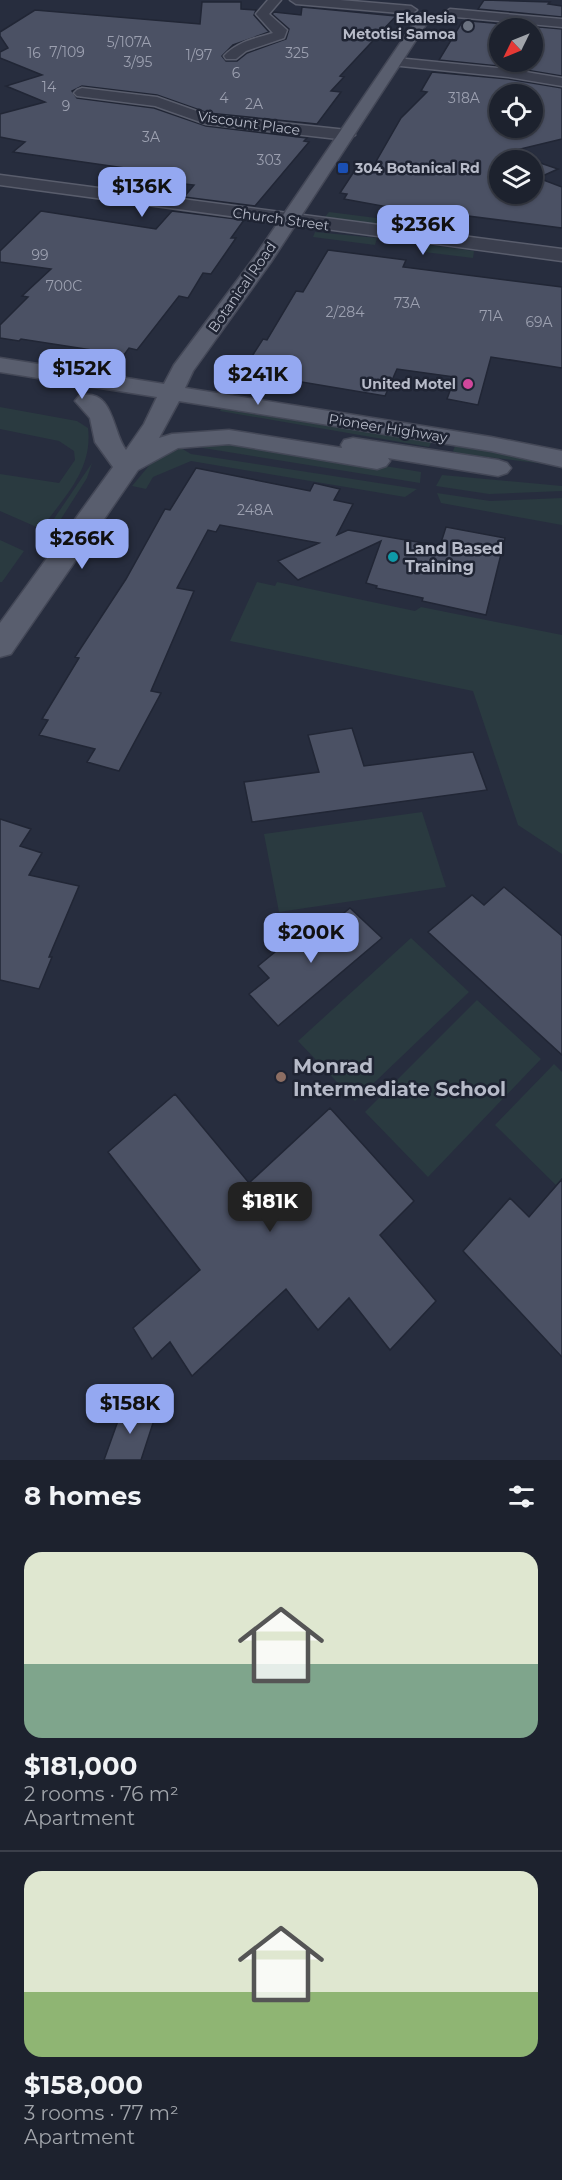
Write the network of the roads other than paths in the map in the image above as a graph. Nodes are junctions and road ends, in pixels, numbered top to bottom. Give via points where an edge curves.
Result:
1 (275, 0) edge
2 (296, 0) edge
3 (426, 10) junction
4 (450, 13) joint
5 (562, 23) edge
6 (231, 56) dead end
7 (396, 62) junction
8 (562, 82) edge
9 (82, 93) dead end
10 (347, 135) junction
11 (0, 180) edge
12 (289, 220) junction
13 (562, 255) edge
14 (0, 365) edge
15 (0, 386) edge
16 (87, 401) junction
17 (167, 403) junction
18 (126, 467) junction
19 (558, 470) edge
20 (0, 646) edge

1 - 6 street via 262,14 280,30 279,35 241,48
2 - 3 street
3 - 4 main road via 441,17
3 - 7 main road, Botanical Road
4 - 5 street
7 - 8 street
7 - 10 main road, Botanical Road
9 - 10 street, Viscount Place via 157,102 206,118
10 - 12 main road, Botanical Road
11 - 12 street, Church Street
12 - 13 street, Church Street
12 - 17 main road, Botanical Road via 182,370
14 - 17 main road, Pioneer Highway
15 - 16 main road, Pioneer Highway
16 - 17 main road, Pioneer Highway
16 - 18 main road via 102,416 107,442
17 - 18 main road, Botanical Road
17 - 19 main road, Pioneer Highway via 438,460
18 - 19 main road via 172,441 229,437 446,472
18 - 20 main road, Botanical Road

